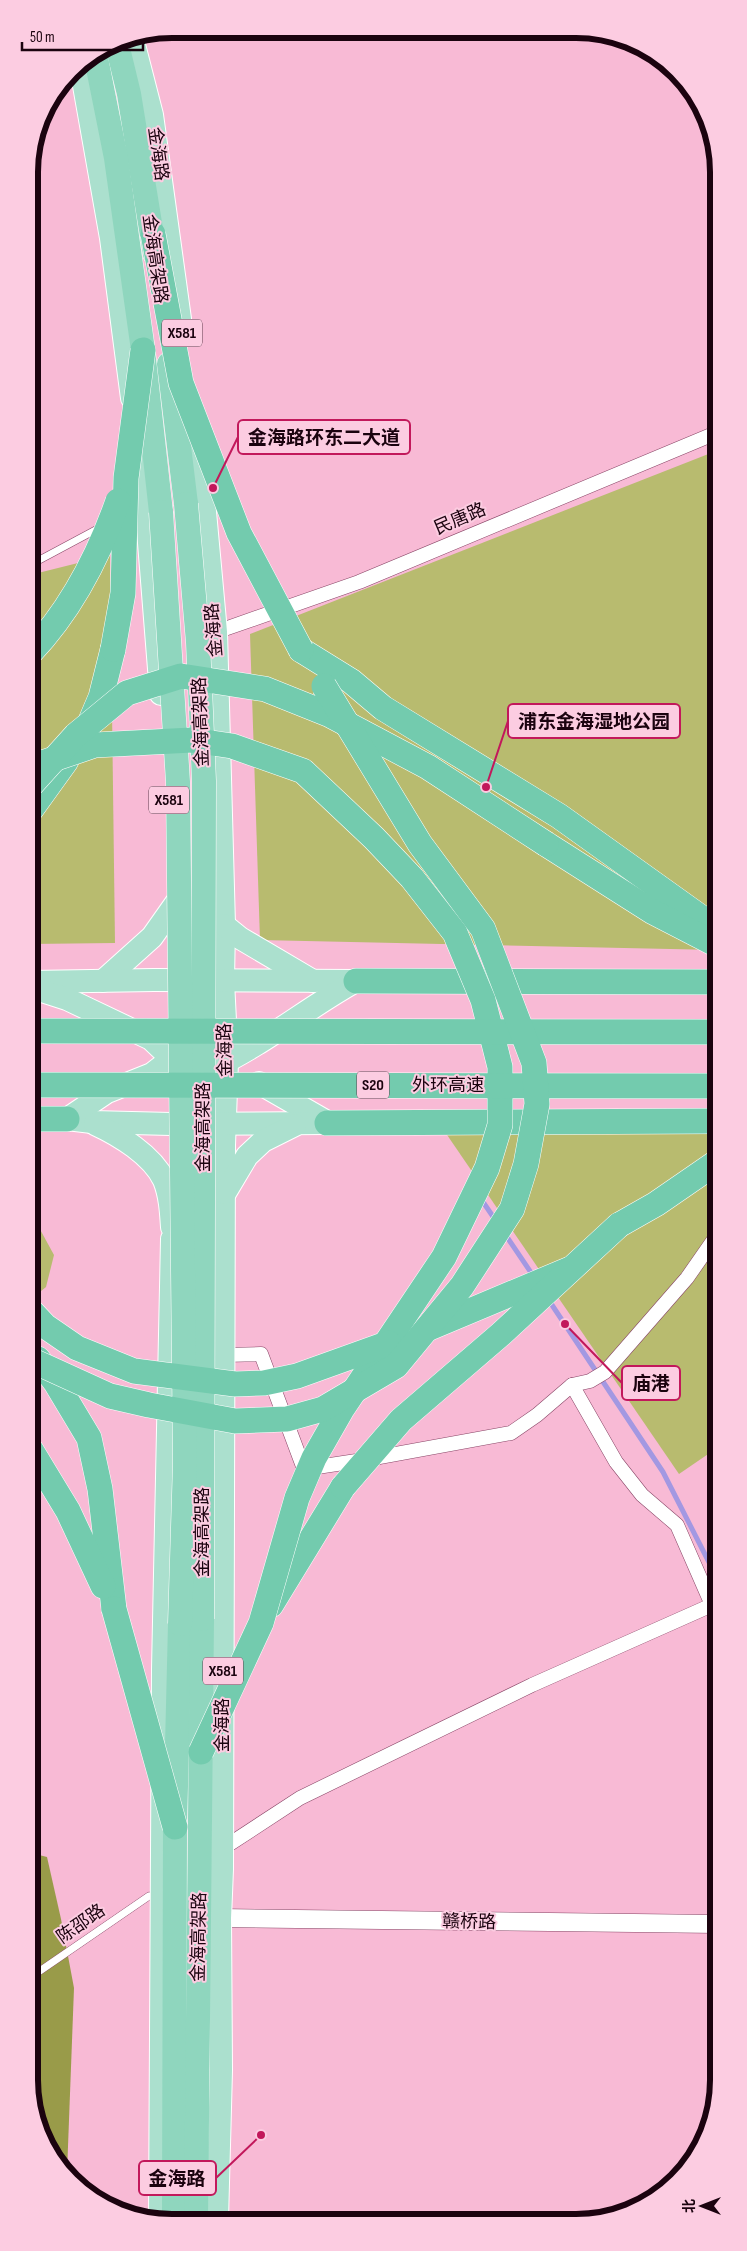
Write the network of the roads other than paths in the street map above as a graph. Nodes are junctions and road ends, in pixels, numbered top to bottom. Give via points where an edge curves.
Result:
1 (134, 44) edge
2 (118, 49) edge
3 (96, 61) edge
4 (82, 72) edge
5 (153, 234) junction
6 (143, 350) junction
7 (710, 436) edge
8 (126, 478) junction
9 (146, 505) junction
10 (38, 561) edge
11 (216, 632) junction
12 (38, 644) edge
13 (301, 650) junction
14 (38, 764) edge
15 (38, 777) edge
16 (38, 800) edge
17 (176, 903) junction
18 (710, 924) edge
19 (224, 925) junction
20 (710, 942) edge
21 (103, 981) junction
22 (172, 981) junction
23 (223, 981) junction
24 (314, 981) junction
25 (356, 981) junction
26 (38, 982) edge
27 (710, 982) edge
28 (38, 989) edge
29 (173, 1004) junction
30 (224, 1008) junction
31 (38, 1031) edge
32 (710, 1032) edge
33 (199, 1038) junction
34 (172, 1058) junction
35 (227, 1062) junction
36 (199, 1075) junction
37 (38, 1085) edge
38 (710, 1086) edge
39 (225, 1115) junction
40 (172, 1116) junction
41 (38, 1118) edge
42 (67, 1119) junction
43 (710, 1121) edge
44 (92, 1122) junction
45 (300, 1123) junction
46 (327, 1123) junction
47 (709, 1167) edge
48 (224, 1194) junction
49 (172, 1226) junction
50 (709, 1246) edge
51 (570, 1269) junction
52 (38, 1319) edge
53 (224, 1355) junction
54 (38, 1359) edge
55 (38, 1364) edge
56 (572, 1385) junction
57 (38, 1461) edge
58 (709, 1590) edge
59 (709, 1606) edge
60 (114, 1609) junction
61 (261, 1623) junction
62 (201, 1752) junction
63 (175, 1827) junction
64 (222, 1849) junction
65 (149, 1896) dead end
66 (220, 1918) junction
67 (709, 1924) edge
68 (38, 1972) edge
69 (160, 2213) edge
70 (174, 2214) edge
71 (196, 2214) edge
72 (217, 2214) edge

1 - 11 main road, 金海路 / X581 via 152,115 203,490
2 - 5 highway, 金海高架路
3 - 6 highway, 金海高架路 via 116,158
4 - 9 main road, X581 via 111,238
5 - 13 highway, bridge via 181,383 238,533
5 - 62 highway, 金海高架路, bridge via 186,504 198,642 204,781
6 - 8 highway, bridge
6 - 63 highway, 金海高架路, bridge via 161,512 178,782 185,1463
7 - 11 street, 民唐路 via 358,582
8 - 12 highway, bridge via 105,540 75,592
8 - 16 highway, bridge via 123,593 101,697 84,736
9 - 10 lane
9 - 17 main road, X581
11 - 19 main road, 金海路 / X581
13 - 18 highway via 351,681 383,708 559,816
13 - 55 highway, bridge via 420,844 482,929 517,1015 534,1063 537,1104 526,1164 512,1209 462,1286 396,1366 322,1409 287,1419 234,1421 110,1396
14 - 61 highway, bridge via 95,744 192,740 232,746 303,771 412,878 455,933 483,1000 500,1067 500,1125 487,1168 444,1257 342,1409 314,1458 297,1498
15 - 20 highway, bridge via 76,735 127,693 181,676 265,689 330,715 428,767 654,912
17 - 21 main road via 152,937
17 - 22 main road, X581 via 177,961
19 - 23 main road, 金海路 / X581
19 - 24 main road via 240,938
21 - 22 main road
21 - 26 main road
22 - 23 main road
22 - 29 main road, X581
23 - 24 main road
23 - 30 main road, 金海路 / X581
24 - 25 main road
25 - 27 highway
25 - 35 main road
28 - 34 main road via 151,1039
29 - 33 main road
29 - 34 main road, X581
30 - 33 main road
30 - 35 main road, 金海路 / X581
31 - 32 highway, bridge
33 - 34 main road
33 - 35 main road
34 - 36 main road
34 - 40 main road, X581
34 - 42 main road via 152,1074 107,1092
35 - 36 main road
35 - 39 main road, 金海路 / X581
35 - 46 main road
36 - 39 main road
36 - 40 main road
37 - 38 highway, 外环高速 / S20, bridge
39 - 40 main road
39 - 45 main road
39 - 48 main road, 金海路 / X581
40 - 44 main road
40 - 49 main road, X581
41 - 42 highway
42 - 44 main road
43 - 46 highway
44 - 49 main road via 142,1152 163,1179
45 - 46 main road
45 - 48 main road via 263,1141 247,1156
47 - 51 highway, bridge via 619,1225
48 - 53 main road, 金海路 / X581
49 - 69 main road, X581 via 163,1669
50 - 56 street via 687,1278 605,1372 590,1382
51 - 52 highway, bridge via 436,1326 306,1373 264,1383 234,1384 134,1371 77,1348
51 - 61 highway, bridge via 401,1420 343,1487
53 - 56 street via 261,1354 304,1469 511,1433
53 - 64 main road, 金海路 / X581
54 - 60 highway, bridge via 89,1438 100,1489
56 - 58 street via 616,1462 642,1495 676,1525
57 - 60 highway via 68,1510
59 - 64 street via 532,1685 300,1798
60 - 63 highway, bridge
61 - 62 highway, bridge
62 - 71 highway, 金海高架路
63 - 70 highway, 金海高架路
64 - 66 main road, 金海路 / X581
65 - 68 lane, 陈邵路
66 - 67 street, 赣桥路
66 - 72 main road, 金海路 / X581

